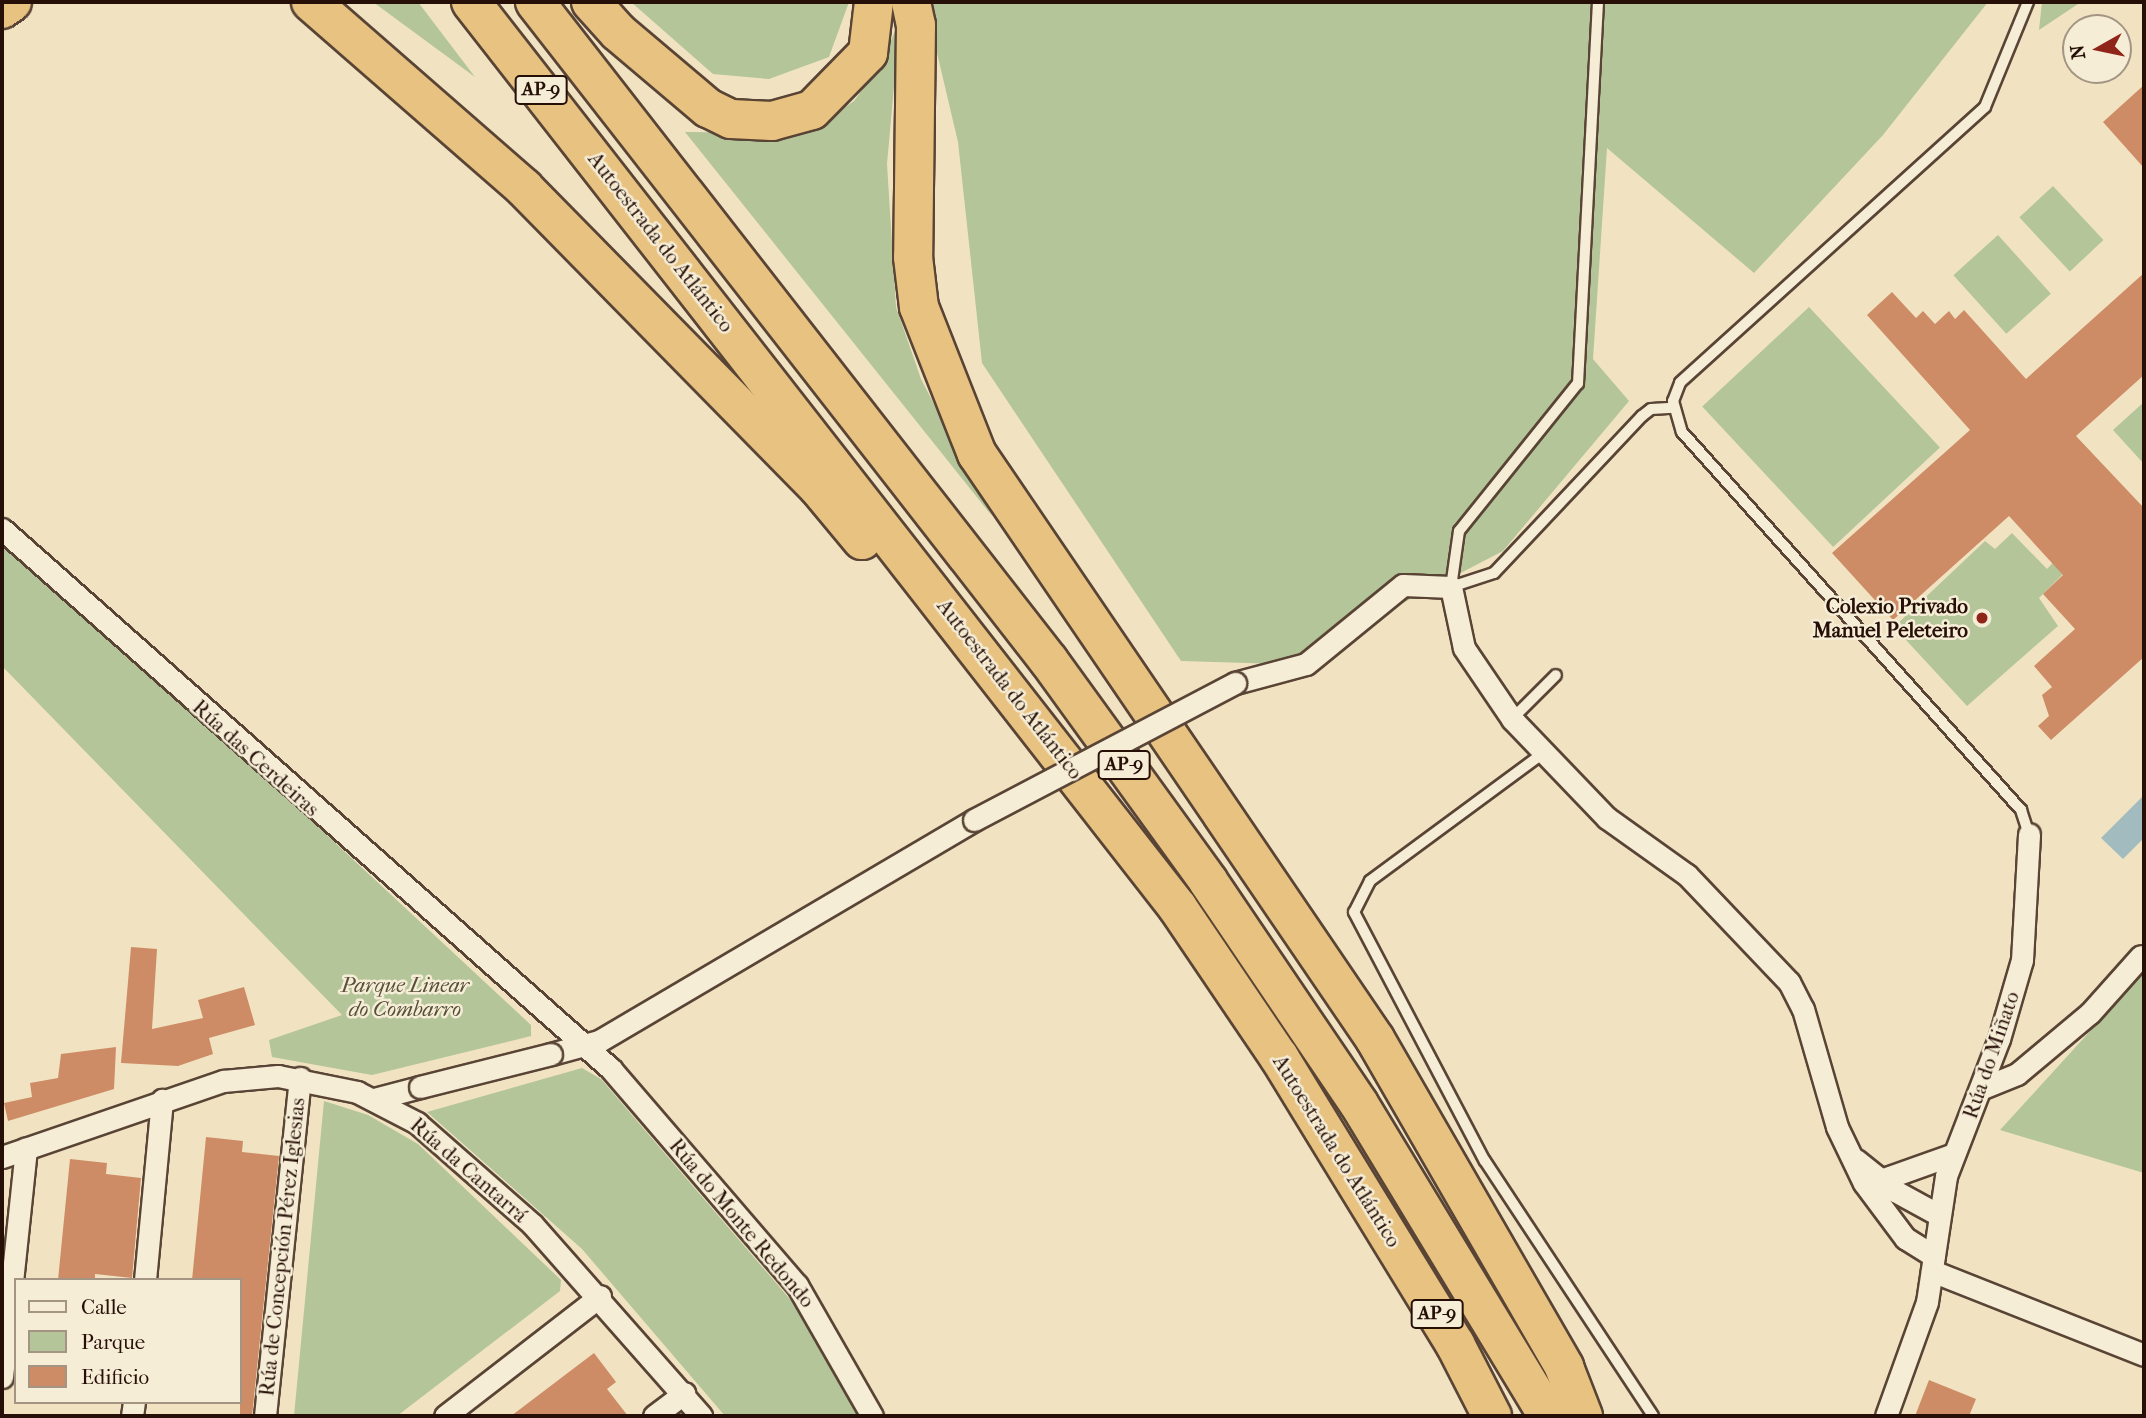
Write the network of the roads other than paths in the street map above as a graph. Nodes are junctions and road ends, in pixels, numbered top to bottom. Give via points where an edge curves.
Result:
1 (12, 2) edge
2 (311, 2) edge
3 (471, 2) edge
4 (535, 2) edge
5 (591, 2) edge
6 (874, 2) edge
7 (911, 2) edge
8 (1598, 2) edge
9 (2028, 2) edge
10 (2, 9) edge
11 (1673, 408) junction
12 (2, 529) edge
13 (1451, 587) junction
14 (1556, 675) dead end
15 (1512, 719) junction
16 (1542, 754) junction
17 (2029, 834) joint
18 (2143, 953) edge
19 (511, 985) joint
20 (587, 1047) junction
21 (300, 1078) junction
22 (1980, 1090) junction
23 (374, 1099) junction
24 (162, 1100) junction
25 (26, 1148) junction
26 (1954, 1154) junction
27 (2, 1157) edge
28 (1852, 1157) junction
29 (1881, 1180) junction
30 (1376, 1215) junction
31 (1939, 1215) junction
32 (1933, 1263) junction
33 (145, 1278) edge
34 (600, 1296) junction
35 (2144, 1355) edge
36 (2, 1377) edge
37 (684, 1393) junction
38 (265, 1416) edge
39 (445, 1416) edge
40 (654, 1416) edge
41 (701, 1416) edge
42 (872, 1416) edge
43 (1492, 1416) edge
44 (1548, 1416) edge
45 (1583, 1416) edge
46 (1653, 1416) edge
47 (1886, 1416) edge

1 - 10 highway
2 - 30 highway via 524,188 817,487 969,667 1124,864
3 - 30 highway, Autoestrada do Atlántico / AP-9 via 1178,908 1279,1056
4 - 44 highway, Autoestrada do Atlántico / AP-9 via 1049,661 1208,881 1359,1104
5 - 6 highway via 618,32 708,108 731,119 772,121 812,110 867,53
7 - 45 highway via 916,25 913,257 919,307 978,454 1375,1039 1564,1367
8 - 13 lane via 1578,383 1459,531
9 - 11 lane via 1985,107 1680,383
11 - 13 lane via 1651,409 1642,416 1494,573
11 - 17 lane via 1682,432 2021,810
12 - 19 street, Rúa das Cerdeiras
13 - 15 street via 1464,648
13 - 20 street, bridge via 1403,585 1306,664 1235,683 974,820
14 - 15 lane
15 - 16 street
16 - 28 street via 1607,818 1687,875 1789,982
16 - 46 lane via 1370,881 1354,912 1485,1161
17 - 22 street, Rúa do Miñato via 2022,960
18 - 22 street via 2090,1013 2006,1081
19 - 20 street, Rúa do Monte Redondo
20 - 23 street, bridge
20 - 42 street, Rúa do Monte Redondo via 797,1285
21 - 23 street, Rúa da Cantarrá
21 - 24 street, Rúa da Cantarrá via 223,1081
21 - 38 street, Rúa de Concepción Pérez Iglesias
22 - 26 street, Rúa do Miñato
23 - 34 street, Rúa da Cantarrá via 417,1123 478,1174
24 - 25 street, Rúa da Cantarrá
24 - 33 street
25 - 27 street, Rúa da Cantarrá
25 - 36 street
26 - 29 street
26 - 31 street, Rúa do Miñato
28 - 29 street
28 - 32 street via 1891,1223
29 - 31 street
30 - 43 highway, Autoestrada do Atlántico / AP-9 via 1455,1344
31 - 32 street, Rúa do Miñato
32 - 35 street
32 - 47 street, Rúa do Miñato via 1924,1312
34 - 37 street, Rúa da Cantarrá
34 - 39 street
37 - 40 street
37 - 41 street, Rúa da Cantarrá

